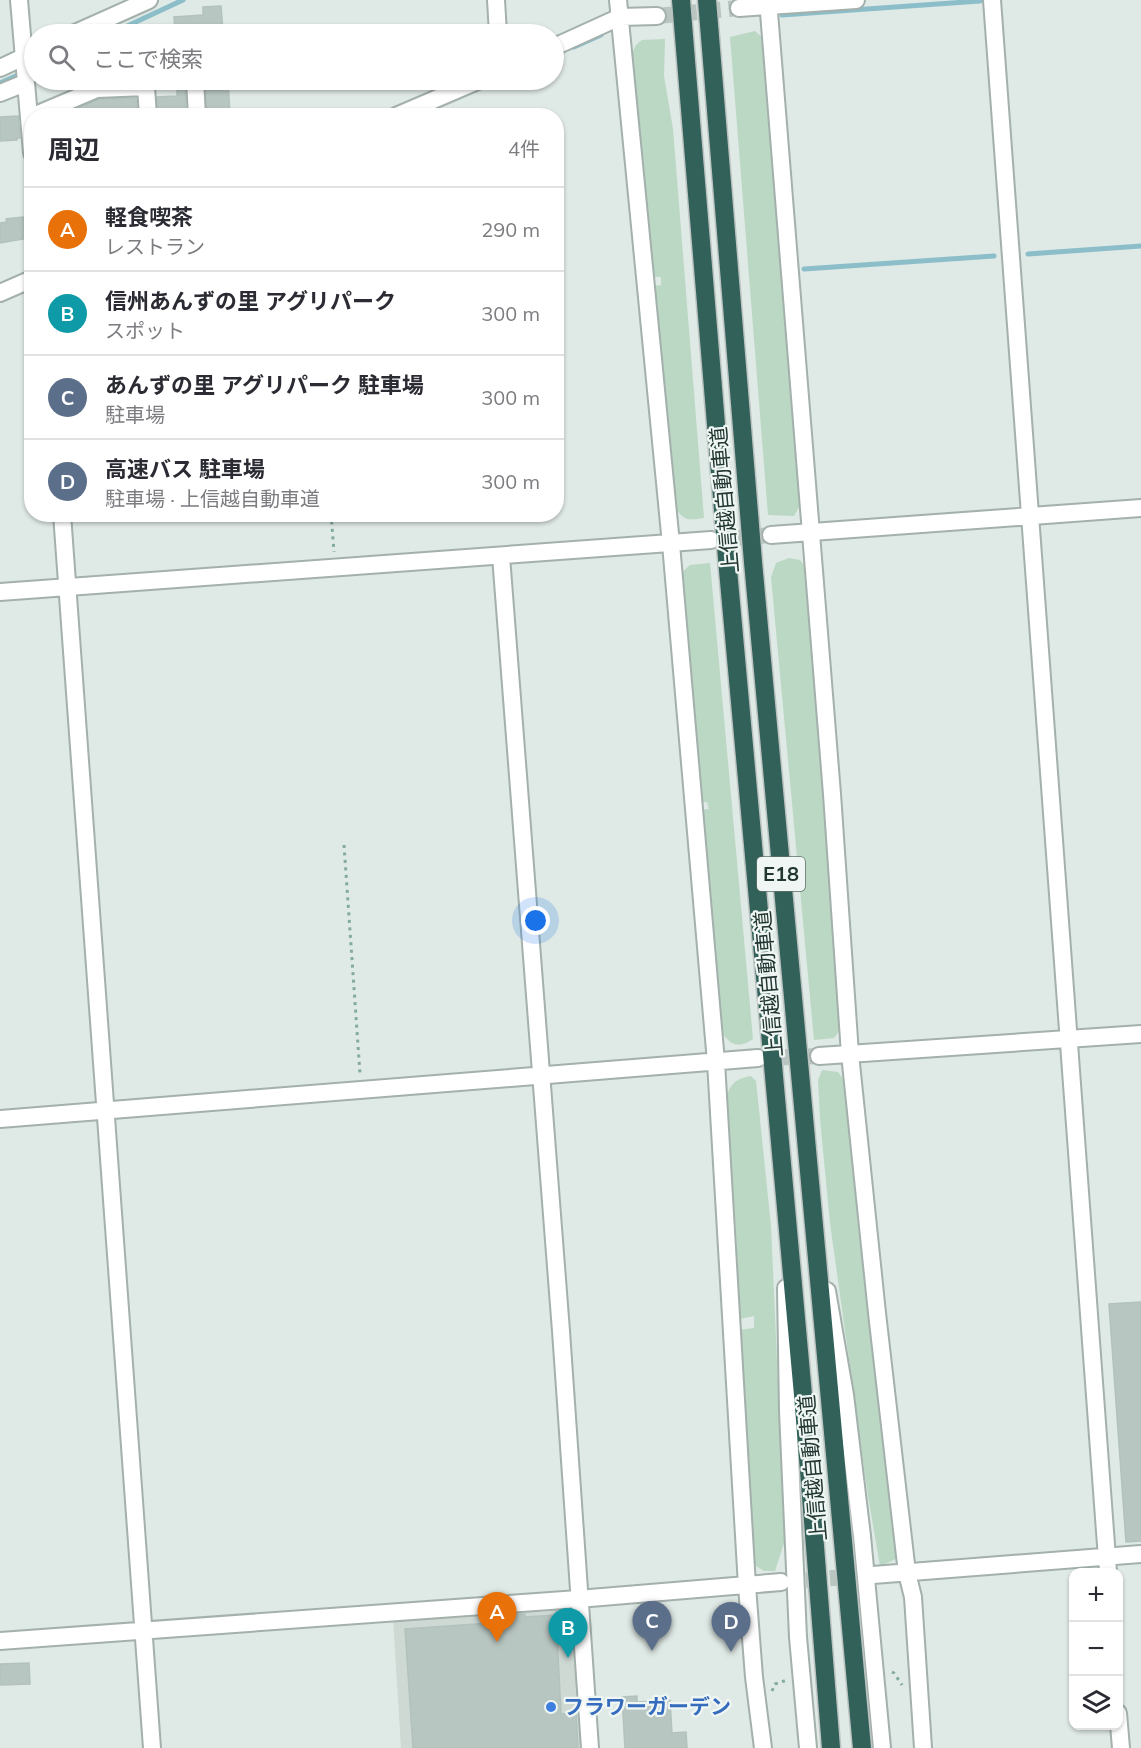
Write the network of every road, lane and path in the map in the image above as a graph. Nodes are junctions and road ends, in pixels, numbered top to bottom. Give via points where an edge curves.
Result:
1 (20, 0) edge
2 (149, 0) edge
3 (496, 0) edge
4 (618, 0) edge
5 (681, 0) edge
6 (707, 0) edge
7 (856, 0) edge
8 (992, 0) edge
9 (768, 3) edge
10 (739, 8) tunnel mouth
11 (657, 16) tunnel mouth
12 (620, 17) junction
13 (95, 24) edge
14 (497, 24) edge
15 (24, 38) edge
16 (564, 42) edge
17 (24, 66) edge
18 (0, 68) edge
19 (24, 69) edge
20 (29, 90) edge
21 (95, 90) edge
22 (146, 90) edge
23 (196, 90) edge
24 (457, 90) edge
25 (0, 93) edge
26 (30, 108) edge
27 (51, 108) edge
28 (147, 108) edge
29 (197, 108) edge
30 (415, 108) edge
31 (24, 282) edge
32 (0, 293) edge
33 (1141, 508) edge
34 (1030, 516) junction
35 (63, 522) edge
36 (333, 522) edge
37 (811, 534) junction
38 (771, 536) tunnel mouth
39 (711, 540) tunnel mouth
40 (671, 544) junction
41 (501, 556) junction
42 (336, 569) junction
43 (67, 588) junction
44 (0, 592) edge
45 (344, 845) dead end
46 (1141, 1035) edge
47 (1069, 1040) junction
48 (850, 1054) junction
49 (819, 1056) tunnel mouth
50 (758, 1058) tunnel mouth
51 (716, 1062) junction
52 (541, 1077) junction
53 (362, 1091) junction
54 (104, 1111) junction
55 (0, 1119) edge
56 (810, 1186) junction
57 (784, 1190) junction
58 (1141, 1554) edge
59 (1107, 1565) edge
60 (907, 1573) junction
61 (873, 1575) tunnel mouth
62 (781, 1582) tunnel mouth
63 (747, 1586) junction
64 (578, 1599) junction
65 (143, 1630) junction
66 (0, 1641) edge
67 (888, 1671) dead end
68 (918, 1690) junction
69 (1120, 1730) edge
70 (152, 1748) edge
71 (590, 1748) edge
72 (763, 1748) edge
73 (808, 1748) edge
74 (831, 1748) edge
75 (862, 1748) edge
76 (882, 1748) edge
77 (923, 1748) edge
78 (1121, 1748) edge

1 - 15 street
2 - 13 street
3 - 14 street
4 - 12 street
5 - 57 highway, 上信越自動車道 / E18
6 - 56 highway, 上信越自動車道 / E18
7 - 9 street
8 - 34 street
9 - 10 street
9 - 37 street
11 - 12 street
12 - 16 street
12 - 40 street
17 - 18 street
19 - 25 street
20 - 26 street
21 - 27 street
22 - 28 street
23 - 29 street
24 - 30 street
31 - 32 street
33 - 34 street
34 - 37 street
34 - 47 street
35 - 43 street
36 - 42 path
37 - 38 street
37 - 48 street
39 - 40 street
40 - 41 street
40 - 51 street
41 - 42 street
41 - 52 street
42 - 43 street
43 - 44 street
43 - 54 street
45 - 53 path
46 - 47 street
47 - 48 street
47 - 59 street
48 - 49 street
48 - 60 street
50 - 51 street
51 - 52 street
51 - 63 street
52 - 53 street
52 - 64 street
53 - 54 street
54 - 55 street
54 - 65 street
56 - 75 highway, 上信越自動車道 / E18
56 - 76 street via 845,1395
57 - 73 street via 788,1411 797,1614
57 - 74 highway, 上信越自動車道 / E18
58 - 59 street
59 - 60 street
60 - 61 street
60 - 68 street via 913,1597
62 - 63 street
63 - 64 street
63 - 72 street
64 - 65 street
64 - 71 street
65 - 66 street
65 - 70 street
67 - 68 path via 894,1673 904,1689
68 - 77 street
69 - 78 street

